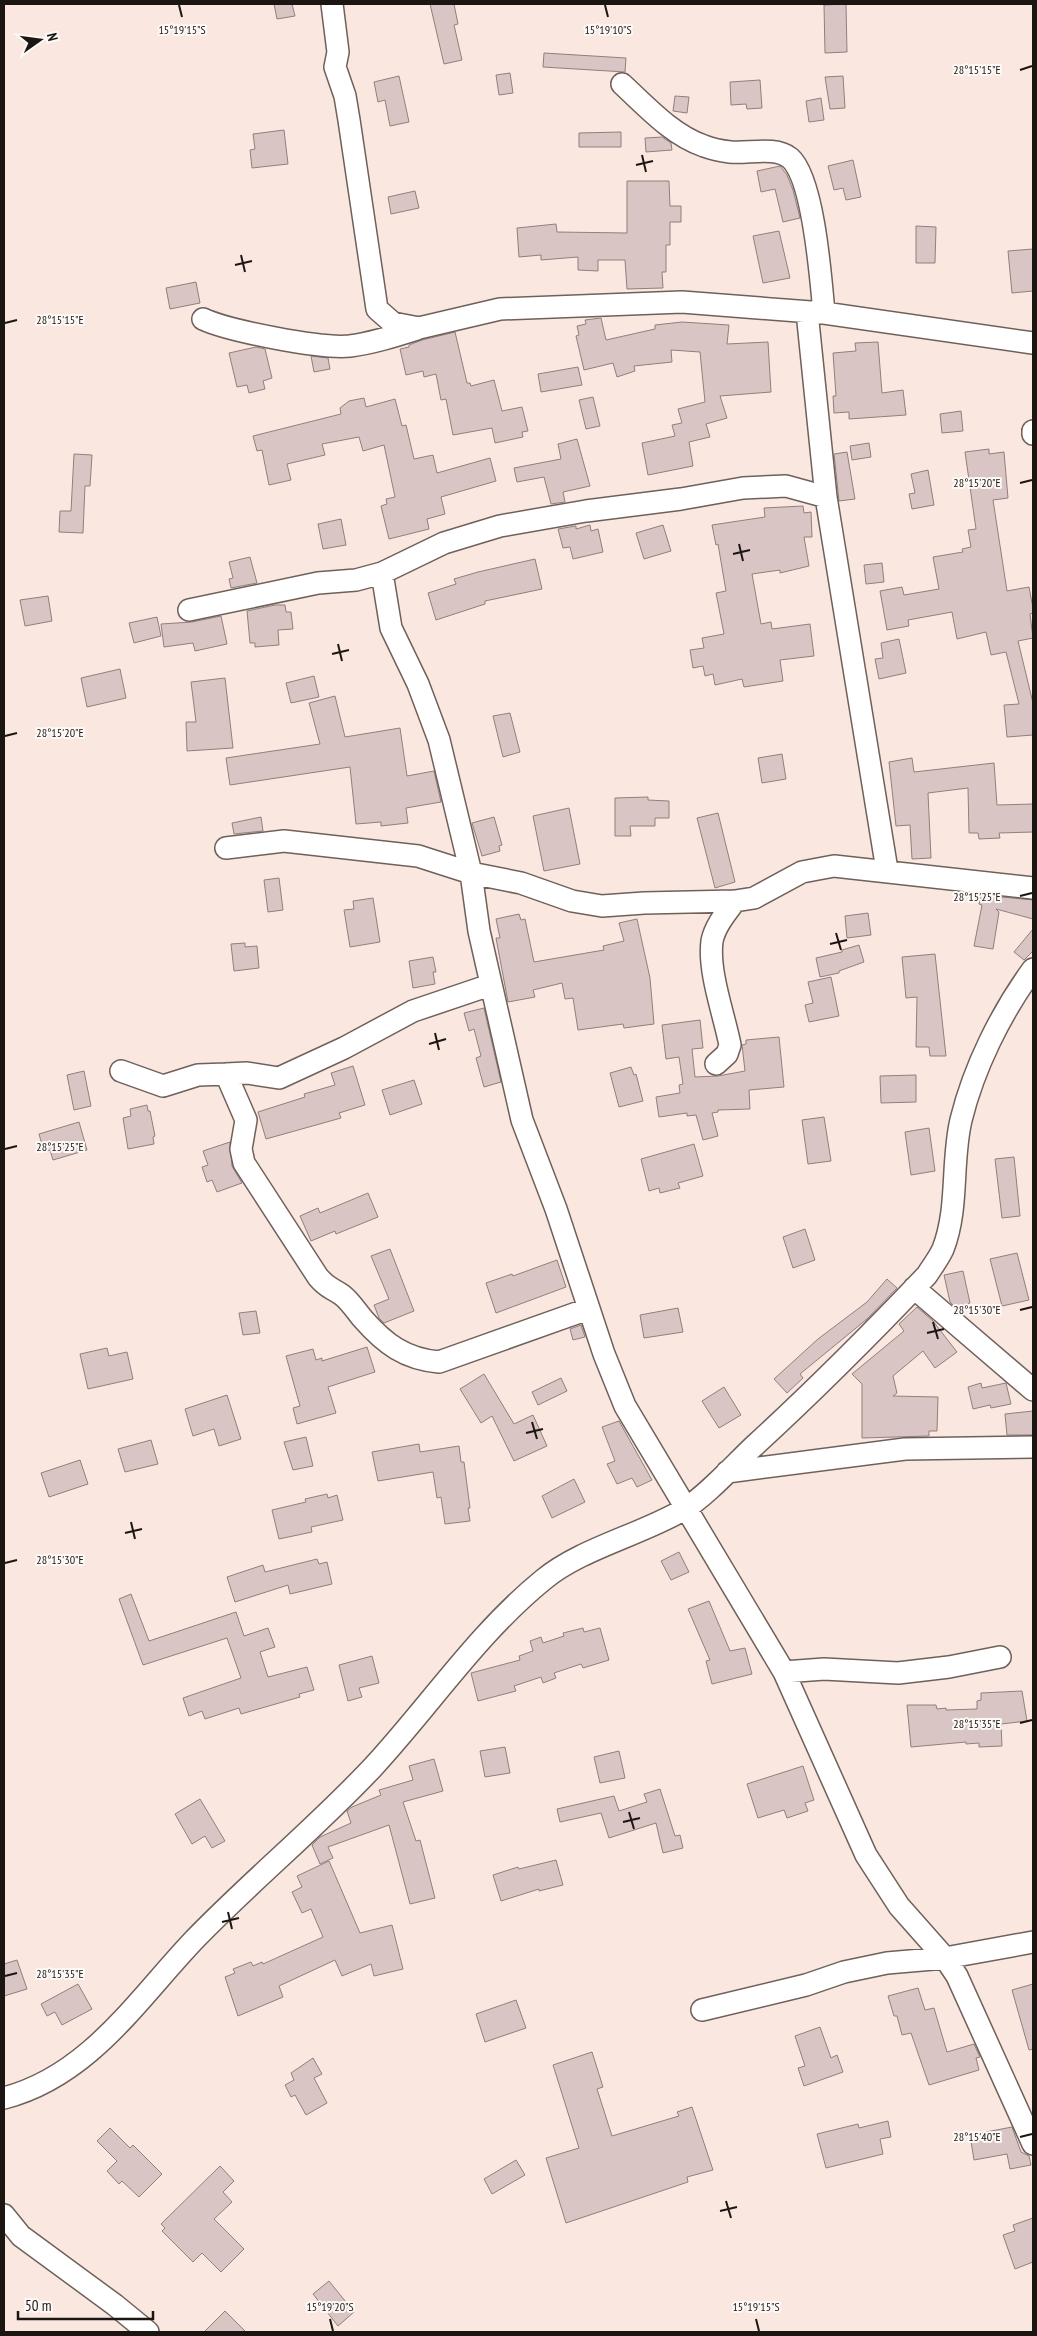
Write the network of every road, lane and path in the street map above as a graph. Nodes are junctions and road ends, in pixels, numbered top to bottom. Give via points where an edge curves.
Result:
1 (332, 4) edge
2 (622, 84) dead end
3 (815, 313) junction
4 (203, 319) dead end
5 (419, 328) junction
6 (1033, 343) edge
7 (826, 497) junction
8 (382, 573) junction
9 (189, 610) dead end
10 (226, 848) dead end
11 (887, 870) junction
12 (470, 873) junction
13 (1033, 888) edge
14 (735, 901) junction
15 (1033, 969) edge
16 (490, 985) junction
17 (716, 1064) dead end
18 (120, 1071) dead end
19 (226, 1074) junction
20 (914, 1288) junction
21 (588, 1309) junction
22 (1033, 1390) edge
23 (1033, 1446) edge
24 (727, 1472) junction
25 (684, 1509) junction
26 (1000, 1657) dead end
27 (784, 1672) junction
28 (1033, 1942) edge
29 (945, 1958) junction
30 (702, 2010) dead end
31 (4, 2098) edge
32 (1033, 2144) edge
33 (4, 2215) edge
34 (148, 2332) edge

1 - 5 street via 338,52 335,67 345,96 378,309 393,323
2 - 3 street via 678,134 704,146 731,152 780,153 799,168 819,249
3 - 5 street via 682,302 500,309
3 - 6 street
3 - 7 street
4 - 5 street via 219,326 295,341 348,346
7 - 8 street via 786,486 743,488 586,511 500,526 444,543
7 - 11 street
8 - 9 street
8 - 12 street via 392,628 418,684 438,740
10 - 12 street via 284,841 418,856
11 - 13 street
11 - 14 street via 834,866 802,872 754,898
12 - 14 street via 521,883 572,901 602,906
12 - 16 street
14 - 17 street via 712,940 712,960 730,1045 727,1054
15 - 20 street via 990,1039 962,1120 951,1223 942,1250 927,1275
16 - 19 street via 414,1010 279,1078 246,1073
16 - 21 street via 522,1120 556,1209
18 - 19 street via 163,1086 198,1075
19 - 21 street via 246,1120 240,1149 244,1163 318,1277 342,1296 377,1335 402,1353 419,1360 439,1362
20 - 22 street
20 - 24 street
21 - 25 street via 625,1406
23 - 24 street via 905,1448
24 - 25 street
25 - 27 street
25 - 31 street via 565,1565 545,1578 508,1612 442,1684 372,1768 223,1911 115,2030 56,2077
26 - 27 street via 898,1673 824,1669
27 - 29 street via 866,1856 899,1906
28 - 29 street
29 - 30 street via 844,1972 806,1985
29 - 32 street via 957,1976
33 - 34 street via 21,2236

